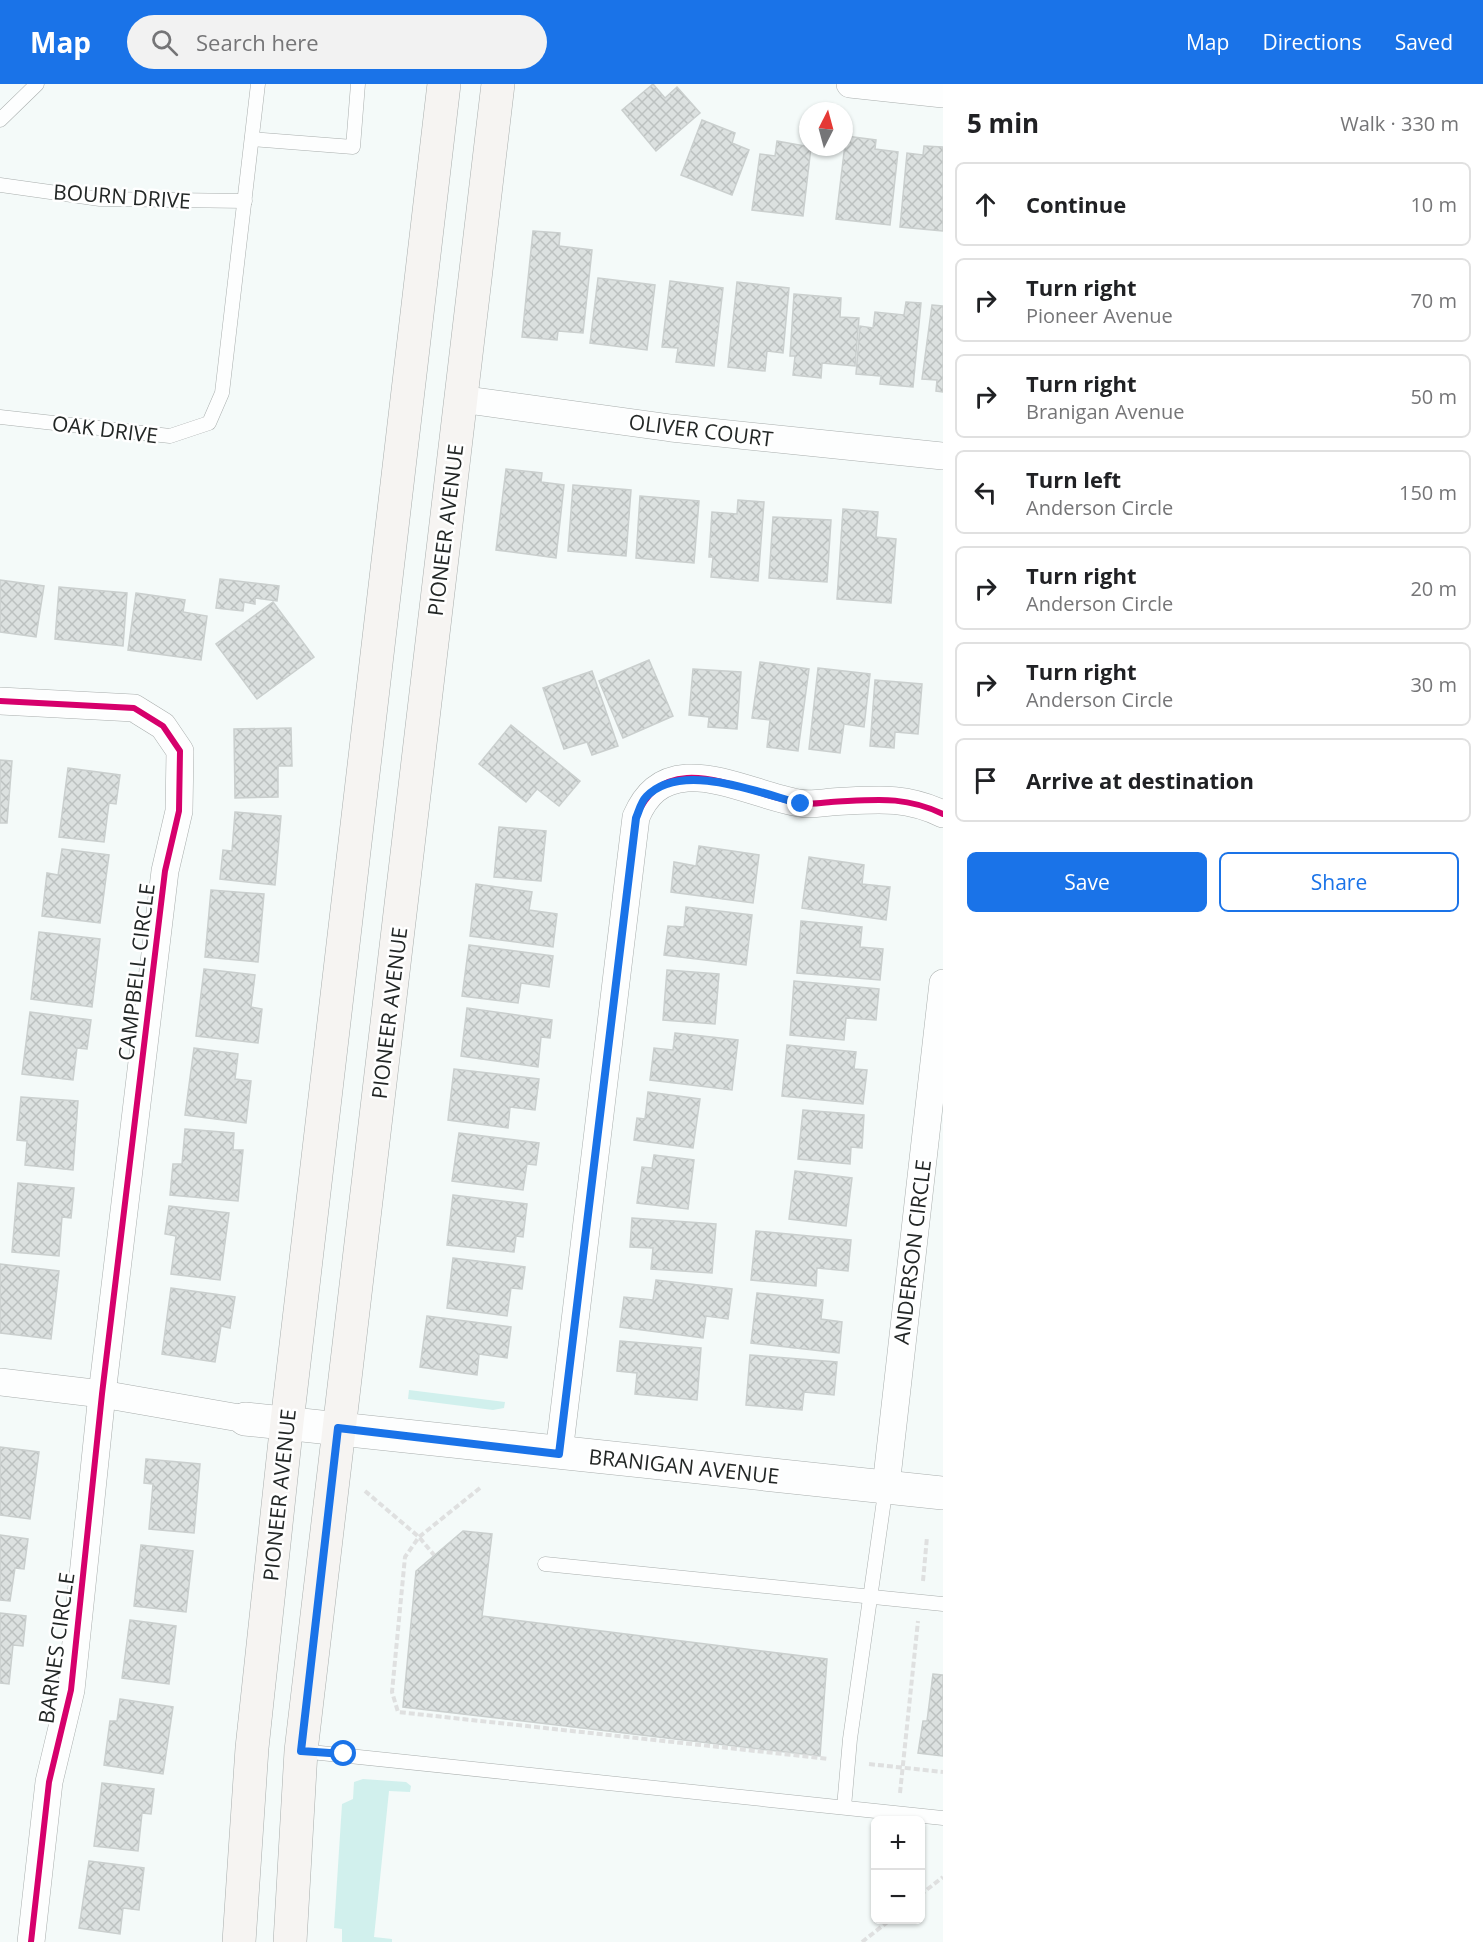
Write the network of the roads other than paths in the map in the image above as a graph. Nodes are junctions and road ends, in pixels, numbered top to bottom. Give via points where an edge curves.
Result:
1 (37, 84) edge
2 (258, 84) edge
3 (358, 84) edge
4 (444, 84) edge
5 (498, 84) edge
6 (850, 84) edge
7 (943, 94) edge
8 (0, 120) edge
9 (252, 139) junction
10 (0, 185) edge
11 (245, 201) junction
12 (460, 399) junction
13 (0, 417) edge
14 (943, 456) edge
15 (0, 701) edge
16 (943, 814) edge
17 (943, 983) edge
18 (0, 1382) edge
19 (102, 1394) junction
20 (245, 1419) joint
21 (287, 1422) junction
22 (338, 1428) junction
23 (559, 1454) junction
24 (886, 1486) junction
25 (943, 1493) edge
26 (545, 1564) dead end
27 (871, 1596) junction
28 (943, 1604) edge
29 (301, 1751) junction
30 (844, 1807) junction
31 (943, 1818) edge
32 (31, 1942) edge
33 (239, 1942) edge
34 (290, 1942) edge

1 - 8 lane
2 - 9 lane
3 - 9 lane via 353,147
4 - 21 main road, PIONEER AVENUE
5 - 12 main road, PIONEER AVENUE
6 - 7 street
9 - 11 lane
10 - 11 lane, BOURN DRIVE via 100,199
11 - 13 lane, OAK DRIVE via 222,393 209,423 170,436
12 - 14 street, OLIVER COURT via 671,428
12 - 22 main road, PIONEER AVENUE
15 - 19 street, CAMPBELL CIRCLE via 134,708 163,726 180,751 179,811 165,871
16 - 23 street via 920,803 896,798 801,804 687,778 662,785 645,797 636,818
17 - 24 street, ANDERSON CIRCLE
18 - 19 street
19 - 20 street
19 - 32 street, BARNES CIRCLE via 71,1690 49,1782
20 - 21 street, BRANIGAN AVENUE
21 - 22 street, BRANIGAN AVENUE
21 - 33 main road, PIONEER AVENUE via 252,1748
22 - 23 street, BRANIGAN AVENUE
22 - 29 main road, PIONEER AVENUE
23 - 24 street, BRANIGAN AVENUE
24 - 25 street, BRANIGAN AVENUE
24 - 27 lane
26 - 27 lane
27 - 28 lane
27 - 30 lane
29 - 30 lane
29 - 34 main road, PIONEER AVENUE
30 - 31 lane

